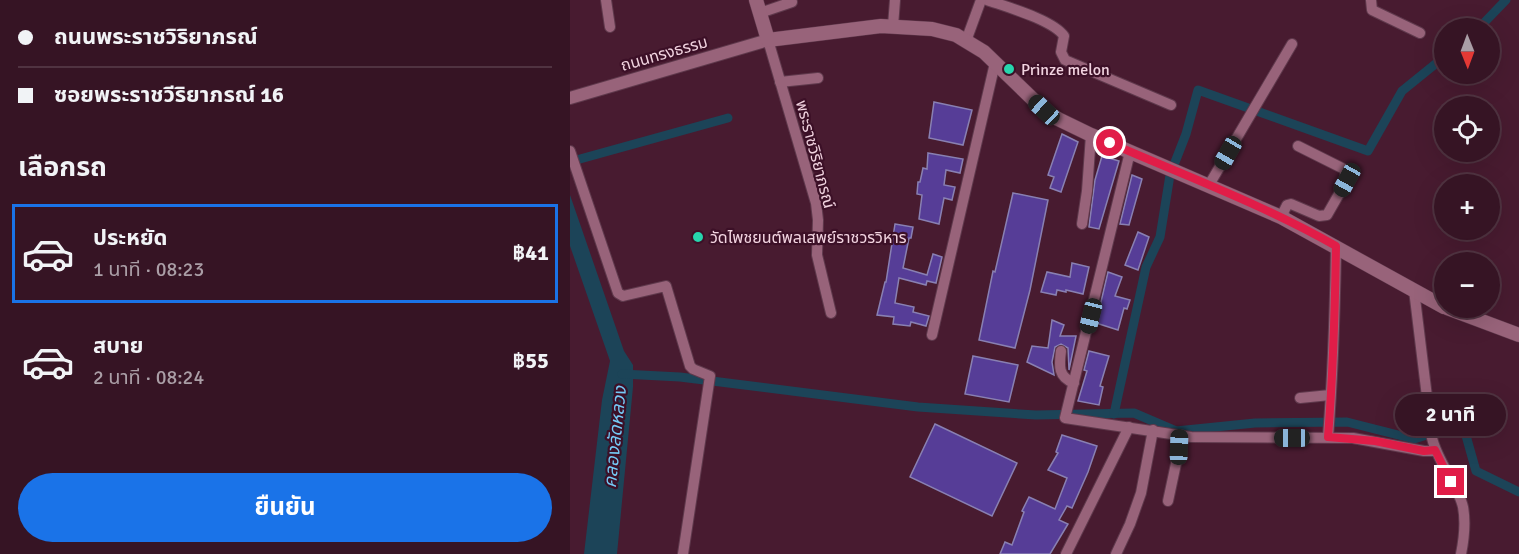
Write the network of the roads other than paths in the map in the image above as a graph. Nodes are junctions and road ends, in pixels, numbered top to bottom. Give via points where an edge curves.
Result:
1 (606, 0) edge
2 (895, 0) edge
3 (981, 0) edge
4 (987, 0) edge
5 (1371, 0) edge
6 (792, 2) dead end
7 (758, 6) edge
8 (893, 26) junction
9 (610, 27) dead end
10 (1420, 33) dead end
11 (768, 40) junction
12 (966, 41) junction
13 (1292, 44) dead end
14 (995, 63) junction
15 (818, 78) dead end
16 (780, 82) junction
17 (570, 98) edge
18 (1171, 105) dead end
19 (1091, 135) junction
20 (1298, 146) dead end
21 (570, 151) edge
22 (1130, 152) junction
23 (1209, 185) junction
24 (1281, 217) junction
25 (1082, 224) dead end
26 (1336, 246) junction
27 (1414, 290) junction
28 (1434, 301) edge
29 (831, 313) dead end
30 (1475, 318) edge
31 (932, 335) dead end
32 (1519, 335) edge
33 (1060, 351) dead end
34 (1074, 383) junction
35 (1330, 396) junction
36 (1300, 398) dead end
37 (1129, 427) junction
38 (1153, 430) junction
39 (1329, 434) junction
40 (1179, 435) junction
41 (1435, 450) junction
42 (1168, 501) dead end
43 (683, 554) edge
44 (1066, 554) edge
45 (1116, 554) edge
46 (1461, 554) edge

1 - 9 street
2 - 8 street
3 - 12 street
4 - 18 street via 1058,30 1064,36 1061,52 1065,60
5 - 10 street via 1372,10
6 - 7 street
7 - 11 main road
8 - 11 main road
8 - 12 main road via 944,31
11 - 16 street, พระราชวิริยาภรณ์
11 - 17 street, ถนนทรงธรรม
12 - 14 main road
13 - 23 street
14 - 19 main road via 1044,110
14 - 31 street
15 - 16 street
16 - 29 street, พระราชวิริยาภรณ์ via 816,203 817,255
19 - 22 main road
19 - 25 street
20 - 24 street via 1344,169 1347,180 1327,215 1318,216 1291,204
21 - 43 street via 618,293 623,296 666,286 690,366 710,376
22 - 23 main road
22 - 34 street
23 - 24 main road
24 - 26 main road
26 - 27 main road
26 - 35 street
27 - 28 main road
27 - 41 street
30 - 32 main road
33 - 34 street via 1062,375
34 - 37 street via 1066,413
35 - 36 street
35 - 39 street
37 - 38 street
37 - 44 street
38 - 40 street
38 - 45 street via 1141,493
39 - 40 street via 1207,438
39 - 41 street
40 - 42 street
41 - 46 street via 1462,505 1465,530

